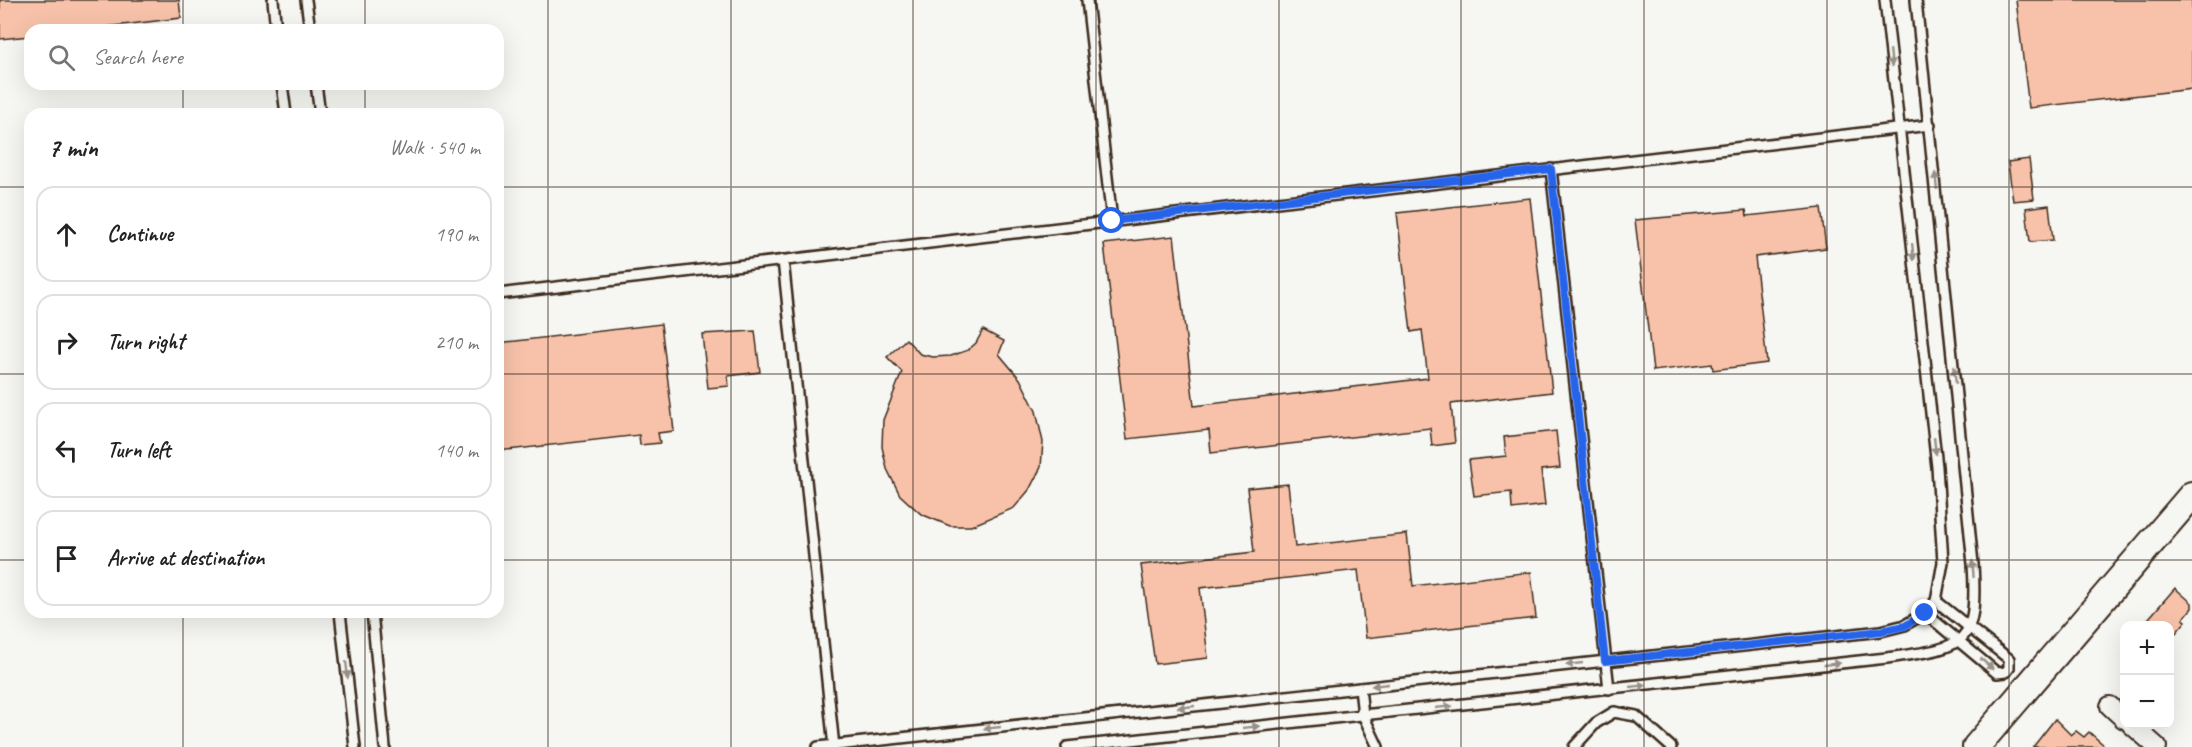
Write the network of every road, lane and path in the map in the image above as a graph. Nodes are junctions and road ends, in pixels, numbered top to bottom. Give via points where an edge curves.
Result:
1 (273, 0) edge
2 (306, 0) edge
3 (1087, 0) edge
4 (1885, 0) edge
5 (1916, 0) edge
6 (275, 24) edge
7 (309, 24) edge
8 (283, 90) edge
9 (317, 90) edge
10 (285, 108) edge
11 (319, 108) edge
12 (1930, 125) junction
13 (1899, 128) junction
14 (1551, 169) junction
15 (1112, 221) junction
16 (783, 260) junction
17 (504, 293) edge
18 (2188, 508) edge
19 (1936, 601) junction
20 (1925, 613) junction
21 (341, 618) edge
22 (373, 618) edge
23 (1971, 627) junction
24 (1960, 641) junction
25 (1605, 661) junction
26 (1360, 688) junction
27 (1609, 689) junction
28 (2110, 706) dead end
29 (1363, 715) junction
30 (2120, 715) edge
31 (2137, 729) edge
32 (834, 746) edge
33 (355, 747) edge
34 (385, 747) edge
35 (818, 747) edge
36 (1067, 747) edge
37 (1378, 747) edge
38 (1574, 747) edge
39 (1671, 747) edge
40 (1976, 747) edge
41 (2157, 747) edge

1 - 6 lane
2 - 7 lane
3 - 15 lane
4 -> 13 lane
5 - 12 lane
8 - 10 lane
9 - 11 lane
12 - 13 lane
23 -> 12 lane via 1973,564
13 - 14 lane
13 -> 19 lane via 1937,467 1943,562
14 - 15 lane
14 - 25 lane
15 - 16 lane
16 - 17 lane
16 - 32 lane
18 - 40 street
19 - 20 lane
19 - 23 lane
20 - 24 lane
20 - 25 lane via 1905,626 1881,631
21 -> 33 lane
22 - 34 lane
23 - 24 lane
24 -> 23 lane via 1996,673 2009,668 2009,659
27 -> 24 lane via 1887,658 1937,650
25 -> 26 lane
25 - 27 lane
26 - 29 lane
26 -> 32 lane
29 -> 27 lane
28 - 30 street
36 -> 29 lane
29 - 37 lane
31 - 41 street
32 - 35 lane
38 - 39 lane via 1596,723 1614,712 1636,716

